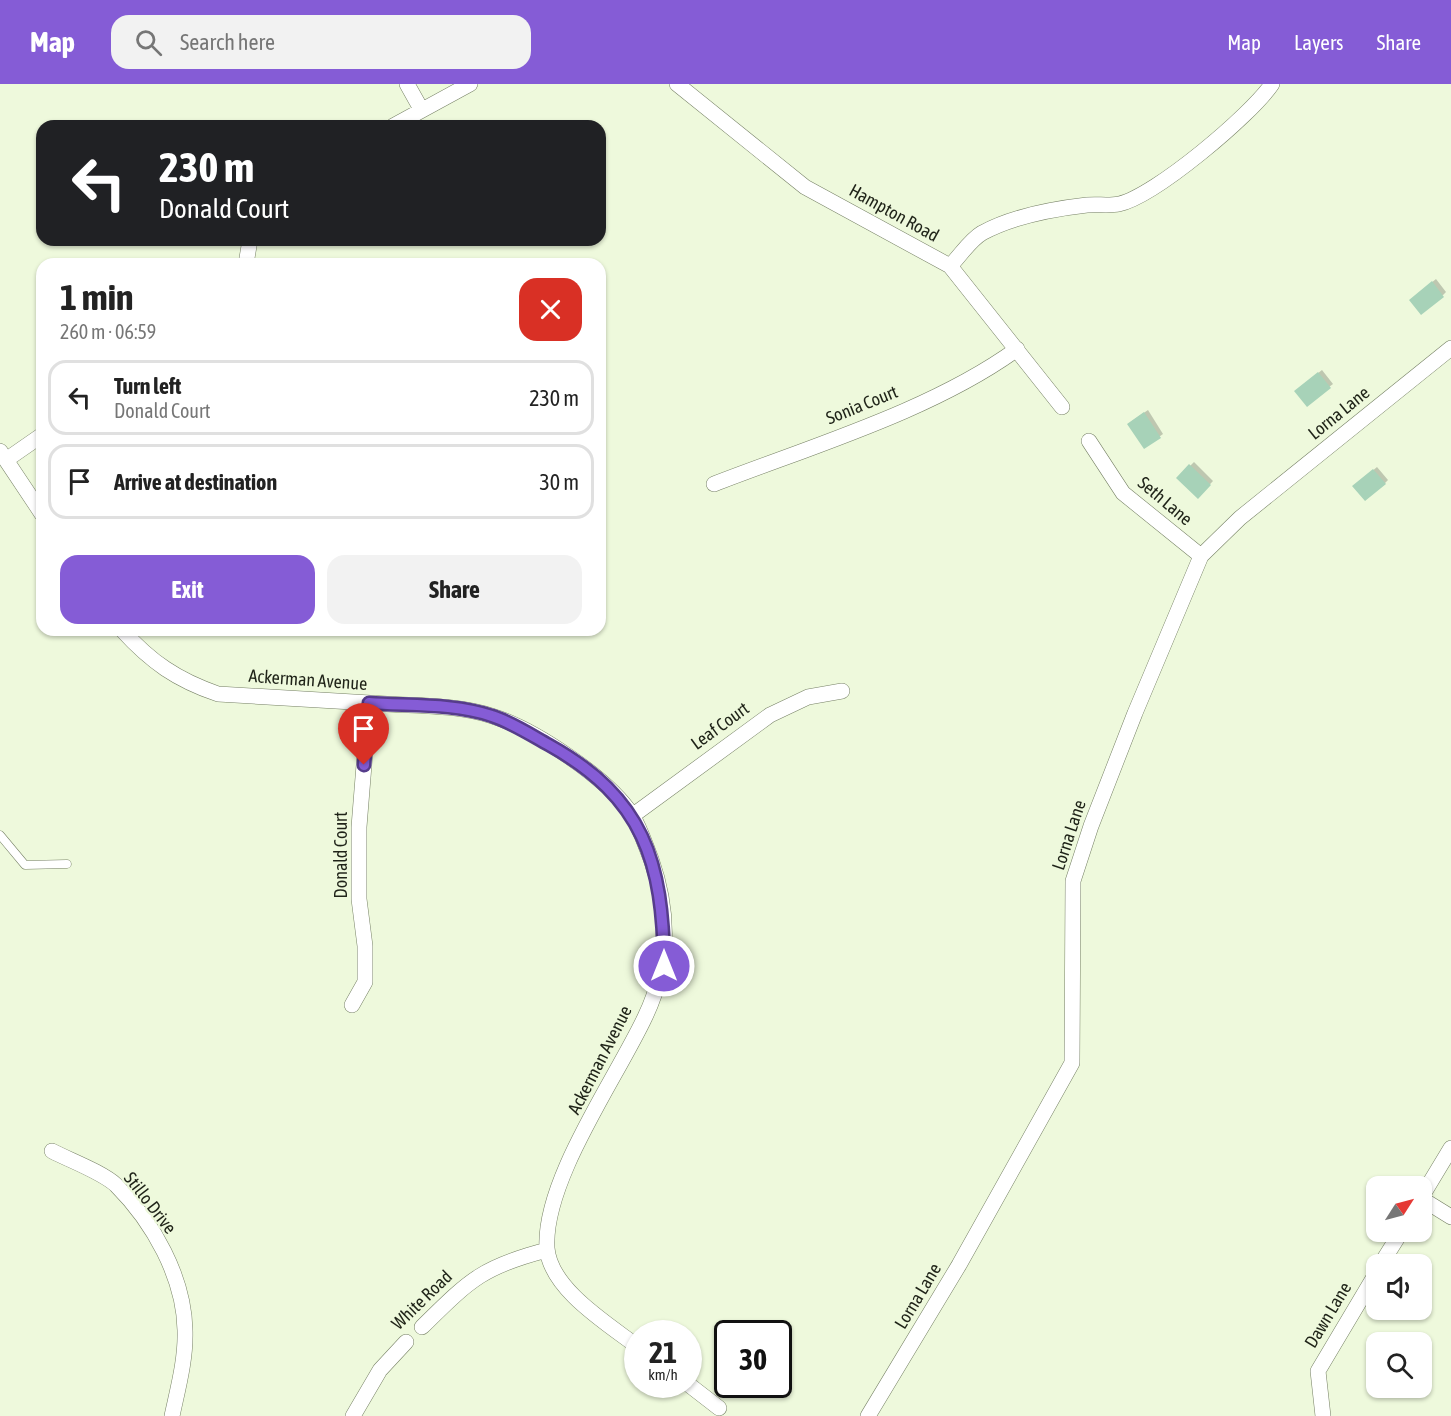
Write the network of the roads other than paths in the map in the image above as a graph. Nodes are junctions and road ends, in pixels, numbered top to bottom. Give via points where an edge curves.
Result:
1 (407, 84) edge
2 (470, 84) edge
3 (677, 84) edge
4 (1272, 84) edge
5 (421, 109) junction
6 (403, 120) edge
7 (950, 266) junction
8 (1451, 348) edge
9 (1017, 349) junction
10 (1062, 407) dead end
11 (36, 438) edge
12 (1089, 441) dead end
13 (3, 456) edge
14 (714, 484) dead end
15 (36, 505) edge
16 (1201, 556) junction
17 (128, 636) edge
18 (842, 691) dead end
19 (369, 703) junction
20 (632, 816) junction
21 (0, 835) edge
22 (67, 864) dead end
23 (352, 1005) dead end
24 (1451, 1148) edge
25 (52, 1151) dead end
26 (1432, 1181) edge
27 (1432, 1205) edge
28 (1451, 1217) edge
29 (547, 1250) junction
30 (1366, 1290) edge
31 (422, 1327) joint
32 (624, 1336) edge
33 (406, 1342) joint
34 (702, 1395) edge
35 (719, 1408) dead end
36 (172, 1416) edge
37 (353, 1416) edge
38 (868, 1416) edge
39 (1323, 1416) edge

1 - 5 street
2 - 5 street
3 - 7 street, Hampton Road via 806,187
4 - 7 street via 1232,125 1150,192 1119,204 1042,212 1011,222 980,234
5 - 6 street
7 - 9 street, Hampton Road
8 - 16 street, Lorna Lane via 1240,518
9 - 10 street, Hampton Road
9 - 14 street, Sonia Court via 983,373 914,406
11 - 13 street
12 - 16 street, Seth Lane via 1123,493
13 - 15 street
16 - 38 street, Lorna Lane via 1091,826 1074,881 1072,1063 959,1265
17 - 19 street, Ackerman Avenue via 146,655 187,683 218,694
18 - 20 street, Leaf Court via 808,697 770,714
19 - 20 street, Ackerman Avenue via 446,708 491,716 571,758 611,791
19 - 23 street, Donald Court via 359,827 365,982
20 - 29 street, Ackerman Avenue via 659,882 664,966 646,1016 561,1177 550,1214
21 - 22 lane via 25,865
24 - 26 street
25 - 36 street, Stillo Drive via 115,1184 156,1236 180,1291 185,1330
27 - 28 street
29 - 31 street, White Road via 483,1272
29 - 32 street, Ackerman Avenue via 559,1280 585,1307
30 - 39 street, Dawn Lane via 1318,1371
31 - 33 lane, White Road
33 - 37 street, White Road via 380,1370
34 - 35 street

